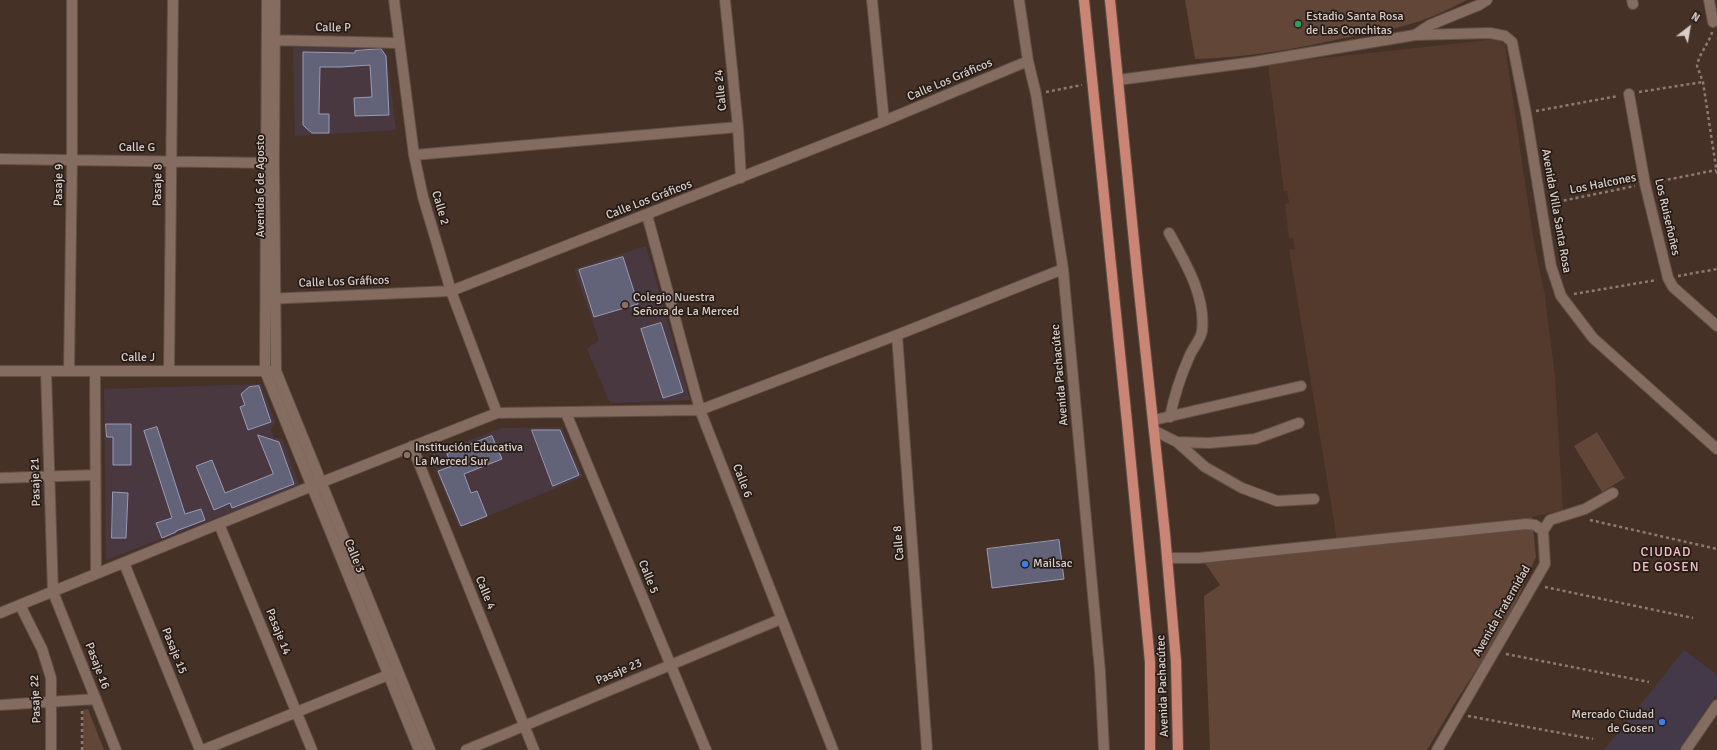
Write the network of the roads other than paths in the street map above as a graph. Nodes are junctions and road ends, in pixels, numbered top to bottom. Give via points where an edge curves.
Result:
1 (72, 0) edge
2 (173, 0) edge
3 (267, 0) edge
4 (275, 0) edge
5 (394, 0) edge
6 (726, 0) edge
7 (872, 0) edge
8 (1020, 0) edge
9 (1084, 0) edge
10 (1110, 0) edge
11 (1487, 0) edge
12 (1709, 0) edge
13 (1713, 22) road end
14 (1415, 35) junction
15 (271, 40) junction
16 (398, 43) junction
17 (1028, 61) junction
18 (1118, 80) junction
19 (1630, 94) road end
20 (884, 121) junction
21 (738, 127) junction
22 (414, 155) junction
23 (0, 159) edge
24 (72, 160) junction
25 (171, 161) junction
26 (270, 163) junction
27 (741, 178) junction
28 (647, 215) junction
29 (1169, 233) dead end
30 (1063, 269) junction
31 (451, 291) junction
32 (270, 298) junction
33 (1717, 326) edge
34 (897, 335) junction
35 (0, 371) edge
36 (46, 371) junction
37 (69, 371) junction
38 (95, 371) junction
39 (169, 371) junction
40 (265, 371) junction
41 (276, 371) junction
42 (1301, 386) dead end
43 (700, 410) junction
44 (497, 413) junction
45 (566, 413) junction
46 (1170, 417) junction
47 (1154, 420) junction
48 (1299, 423) dead end
49 (1155, 431) junction
50 (1177, 442) junction
51 (412, 446) junction
52 (1717, 449) edge
53 (95, 475) junction
54 (49, 476) junction
55 (0, 478) edge
56 (316, 484) junction
57 (1613, 493) dead end
58 (1314, 499) dead end
59 (219, 524) junction
60 (1543, 531) junction
61 (1167, 558) junction
62 (124, 563) junction
63 (96, 574) junction
64 (54, 592) junction
65 (20, 605) junction
66 (0, 614) edge
67 (781, 619) junction
68 (670, 665) junction
69 (394, 673) junction
70 (96, 699) junction
71 (51, 702) junction
72 (0, 705) edge
73 (1717, 705) edge
74 (297, 712) junction
75 (524, 726) junction
76 (51, 750) edge
77 (116, 750) edge
78 (201, 750) edge
79 (312, 750) edge
80 (419, 750) edge
81 (430, 750) edge
82 (466, 750) edge
83 (534, 750) edge
84 (706, 750) edge
85 (833, 750) edge
86 (927, 750) edge
87 (1104, 750) edge
88 (1150, 750) edge
89 (1178, 750) edge
90 (1437, 750) edge
91 (1686, 750) edge

1 - 24 street, Pasaje 9
2 - 25 street, Pasaje 8
3 - 15 street, Avenida 6 de Agosto
4 - 15 street, Avenida 6 de Agosto
5 - 16 street, Calle 2
6 - 21 street, Calle 24
7 - 20 street
8 - 17 street, Avenida Pachacútec
9 - 88 main road, Avenida Pachacútec via 1149,654
10 - 18 main road, Avenida Pachacútec
11 - 14 street via 1430,24
12 - 13 street
14 - 18 street via 1254,62
14 - 52 street, Avenida Villa Santa Rosa via 1490,33 1505,36 1512,42 1551,266 1561,296 1593,338
15 - 16 street, Calle P
15 - 26 street, Avenida 6 de Agosto
16 - 22 street, Calle 2
17 - 20 street, Calle Los Gráficos
17 - 30 street, Avenida Pachacútec via 1036,94
18 - 47 main road, Avenida Pachacútec
19 - 33 street, Los Ruiseñoñes via 1645,184 1668,278 1673,287
20 - 27 street, Calle Los Gráficos
21 - 22 street
21 - 27 street, Calle 24
22 - 31 street, Calle 2 via 423,197
23 - 24 street, Calle G
24 - 25 street, Calle G
24 - 37 street, Pasaje 9
25 - 26 street, Calle G
25 - 39 street, Pasaje 8
26 - 32 street, Avenida 6 de Agosto
27 - 28 street, Calle Los Gráficos
28 - 31 street, Calle Los Gráficos
28 - 43 street, Calle 6
29 - 46 street via 1189,270 1202,306 1202,332 1174,396
30 - 34 street
30 - 87 street, Avenida Pachacútec via 1100,671
31 - 32 street, Calle Los Gráficos
31 - 44 street, Calle 2
32 - 40 street, Avenida 6 de Agosto
32 - 41 street, Avenida 6 de Agosto
34 - 43 street
34 - 86 street, Calle 8
35 - 36 street, Calle J
36 - 37 street, Calle J
36 - 54 street, Pasaje 21
37 - 38 street, Calle J
38 - 39 street, Calle J
38 - 53 street
39 - 40 street, Calle J
40 - 41 street, Calle J
40 - 56 street, Calle 3
41 - 56 street, Calle 3
42 - 46 street
43 - 45 street
43 - 67 street, Calle 6
44 - 45 street
44 - 51 street
45 - 68 street, Calle 5
46 - 47 street
47 - 49 main road, Avenida Pachacútec
48 - 50 street via 1255,439 1209,443
49 - 50 street
49 - 61 main road, Avenida Pachacútec
50 - 58 street via 1205,467 1242,488 1277,501
51 - 56 street
51 - 75 street, Calle 4
53 - 54 street
53 - 63 street
54 - 55 street
54 - 64 street, Pasaje 21
56 - 59 street
56 - 69 street, Calle 3
57 - 60 street via 1585,509 1550,520
59 - 62 street
59 - 74 street, Pasaje 14
60 - 61 street via 1535,525 1526,524 1207,557
60 - 90 street, Avenida Fraternidad via 1545,564
61 - 89 main road, Avenida Pachacútec via 1176,661
62 - 63 street
62 - 78 street, Pasaje 15
63 - 64 street
64 - 65 street
64 - 70 street, Pasaje 16
65 - 66 street
65 - 71 street, Pasaje 22 via 42,649 51,678
67 - 68 street, Pasaje 23
67 - 85 street, Calle 6
68 - 75 street, Pasaje 23
68 - 84 street, Calle 5
69 - 74 street
69 - 80 street, Calle 3
69 - 81 street, Calle 3
70 - 71 street
70 - 77 street, Pasaje 16
71 - 72 street
71 - 76 street, Pasaje 22
73 - 91 street
74 - 78 street
74 - 79 street, Pasaje 14
75 - 82 street, Pasaje 23
75 - 83 street, Calle 4

